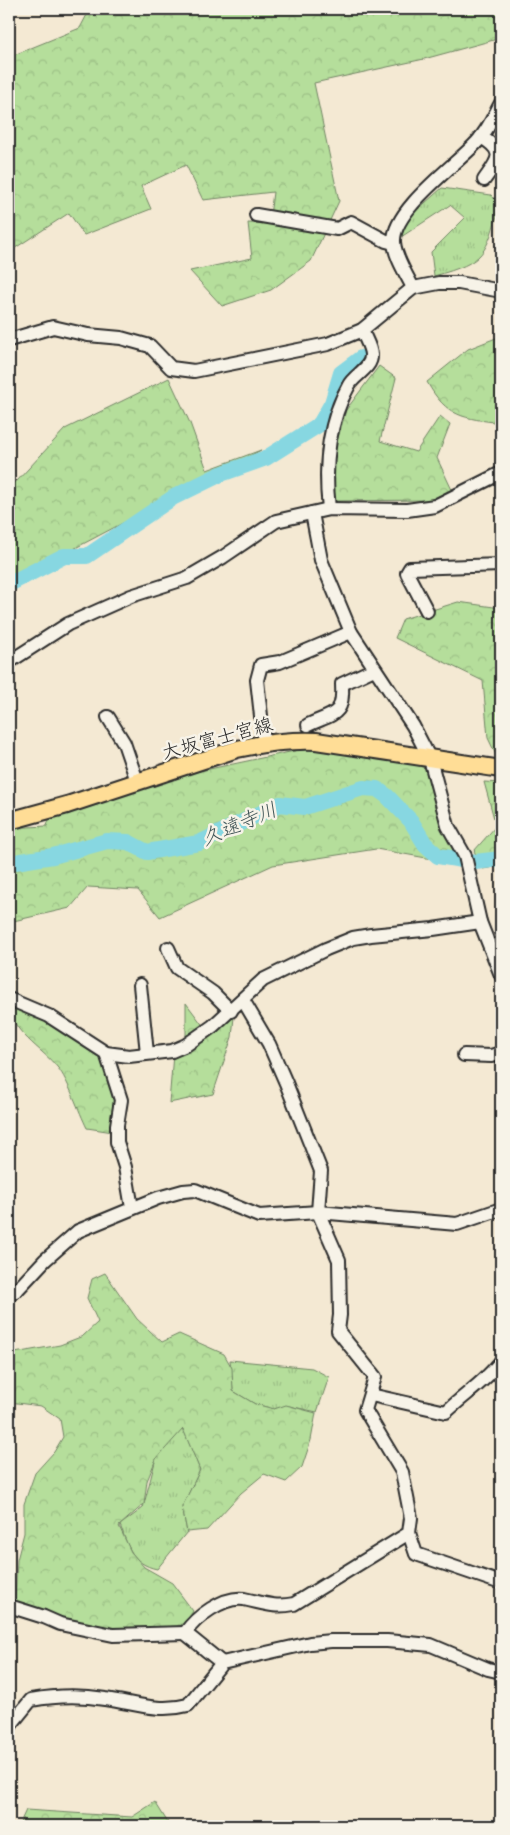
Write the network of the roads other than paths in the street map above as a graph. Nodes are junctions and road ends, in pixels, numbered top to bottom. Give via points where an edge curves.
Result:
1 (501, 103) edge
2 (481, 137) junction
3 (484, 180) dead end
4 (256, 215) dead end
5 (394, 243) junction
6 (413, 288) junction
7 (501, 290) edge
8 (362, 330) junction
9 (9, 340) edge
10 (501, 474) edge
11 (330, 509) junction
12 (312, 513) junction
13 (501, 565) edge
14 (427, 611) dead end
15 (351, 632) junction
16 (9, 662) edge
17 (374, 669) junction
18 (108, 717) dead end
19 (308, 727) junction
20 (264, 743) junction
21 (430, 759) junction
22 (501, 770) edge
23 (137, 781) junction
24 (9, 821) edge
25 (480, 922) junction
26 (168, 948) dead end
27 (501, 975) edge
28 (140, 985) dead end
29 (9, 999) edge
30 (243, 1000) junction
31 (231, 1011) junction
32 (501, 1053) edge
33 (106, 1054) junction
34 (147, 1054) junction
35 (464, 1054) dead end
36 (132, 1208) junction
37 (501, 1209) edge
38 (318, 1212) junction
39 (9, 1295) edge
40 (501, 1361) edge
41 (371, 1395) junction
42 (409, 1533) junction
43 (501, 1583) edge
44 (9, 1606) edge
45 (185, 1633) junction
46 (222, 1663) junction
47 (501, 1672) edge
48 (9, 1728) edge

1 - 2 street
2 - 3 street via 495,145 498,154
2 - 5 street via 403,216
4 - 5 street via 337,229 351,222
5 - 6 street
6 - 7 street via 459,283
6 - 8 street
8 - 9 street via 328,344 194,371 171,368 150,346 121,338 53,327
8 - 11 street via 371,354 369,364 349,384 328,445 326,477
10 - 11 street via 435,506 407,510
11 - 12 street
12 - 15 street via 322,560
12 - 16 street via 276,521 223,558 187,578 131,596 68,624
13 - 14 street via 410,568 407,573
15 - 17 street
15 - 20 street via 280,662 261,665 257,680
17 - 19 street via 342,684 342,704 336,714
17 - 21 street via 413,726
18 - 23 street via 124,743
19 - 20 main road, 大坂富士宮線 via 292,740
19 - 21 main road, 大坂富士宮線
20 - 23 main road, 大坂富士宮線
21 - 22 main road, 大坂富士宮線
21 - 25 street via 448,826 466,861
23 - 24 main road, 大坂富士宮線
25 - 27 street
25 - 30 street via 353,938 263,980
26 - 31 street via 177,968 213,993
28 - 34 street
29 - 33 street via 49,1016
30 - 31 street
30 - 38 street via 269,1044 321,1171
31 - 34 street via 186,1046
32 - 35 street via 491,1056
33 - 34 street
33 - 36 street via 121,1100 117,1142
36 - 38 street via 183,1190 195,1190 259,1216
36 - 39 street via 78,1231
37 - 38 street via 458,1224
38 - 41 street via 339,1260 338,1330 375,1377
40 - 41 street via 488,1378 474,1386 446,1412
41 - 42 street via 365,1410 402,1472 411,1518
42 - 43 street via 416,1554
42 - 45 street via 294,1604 279,1607 243,1599 229,1600 192,1623
44 - 45 street via 60,1624 113,1635
45 - 46 street
46 - 47 street via 310,1644 387,1641 431,1645
46 - 48 street via 188,1705 164,1710 102,1698 48,1697 31,1700

